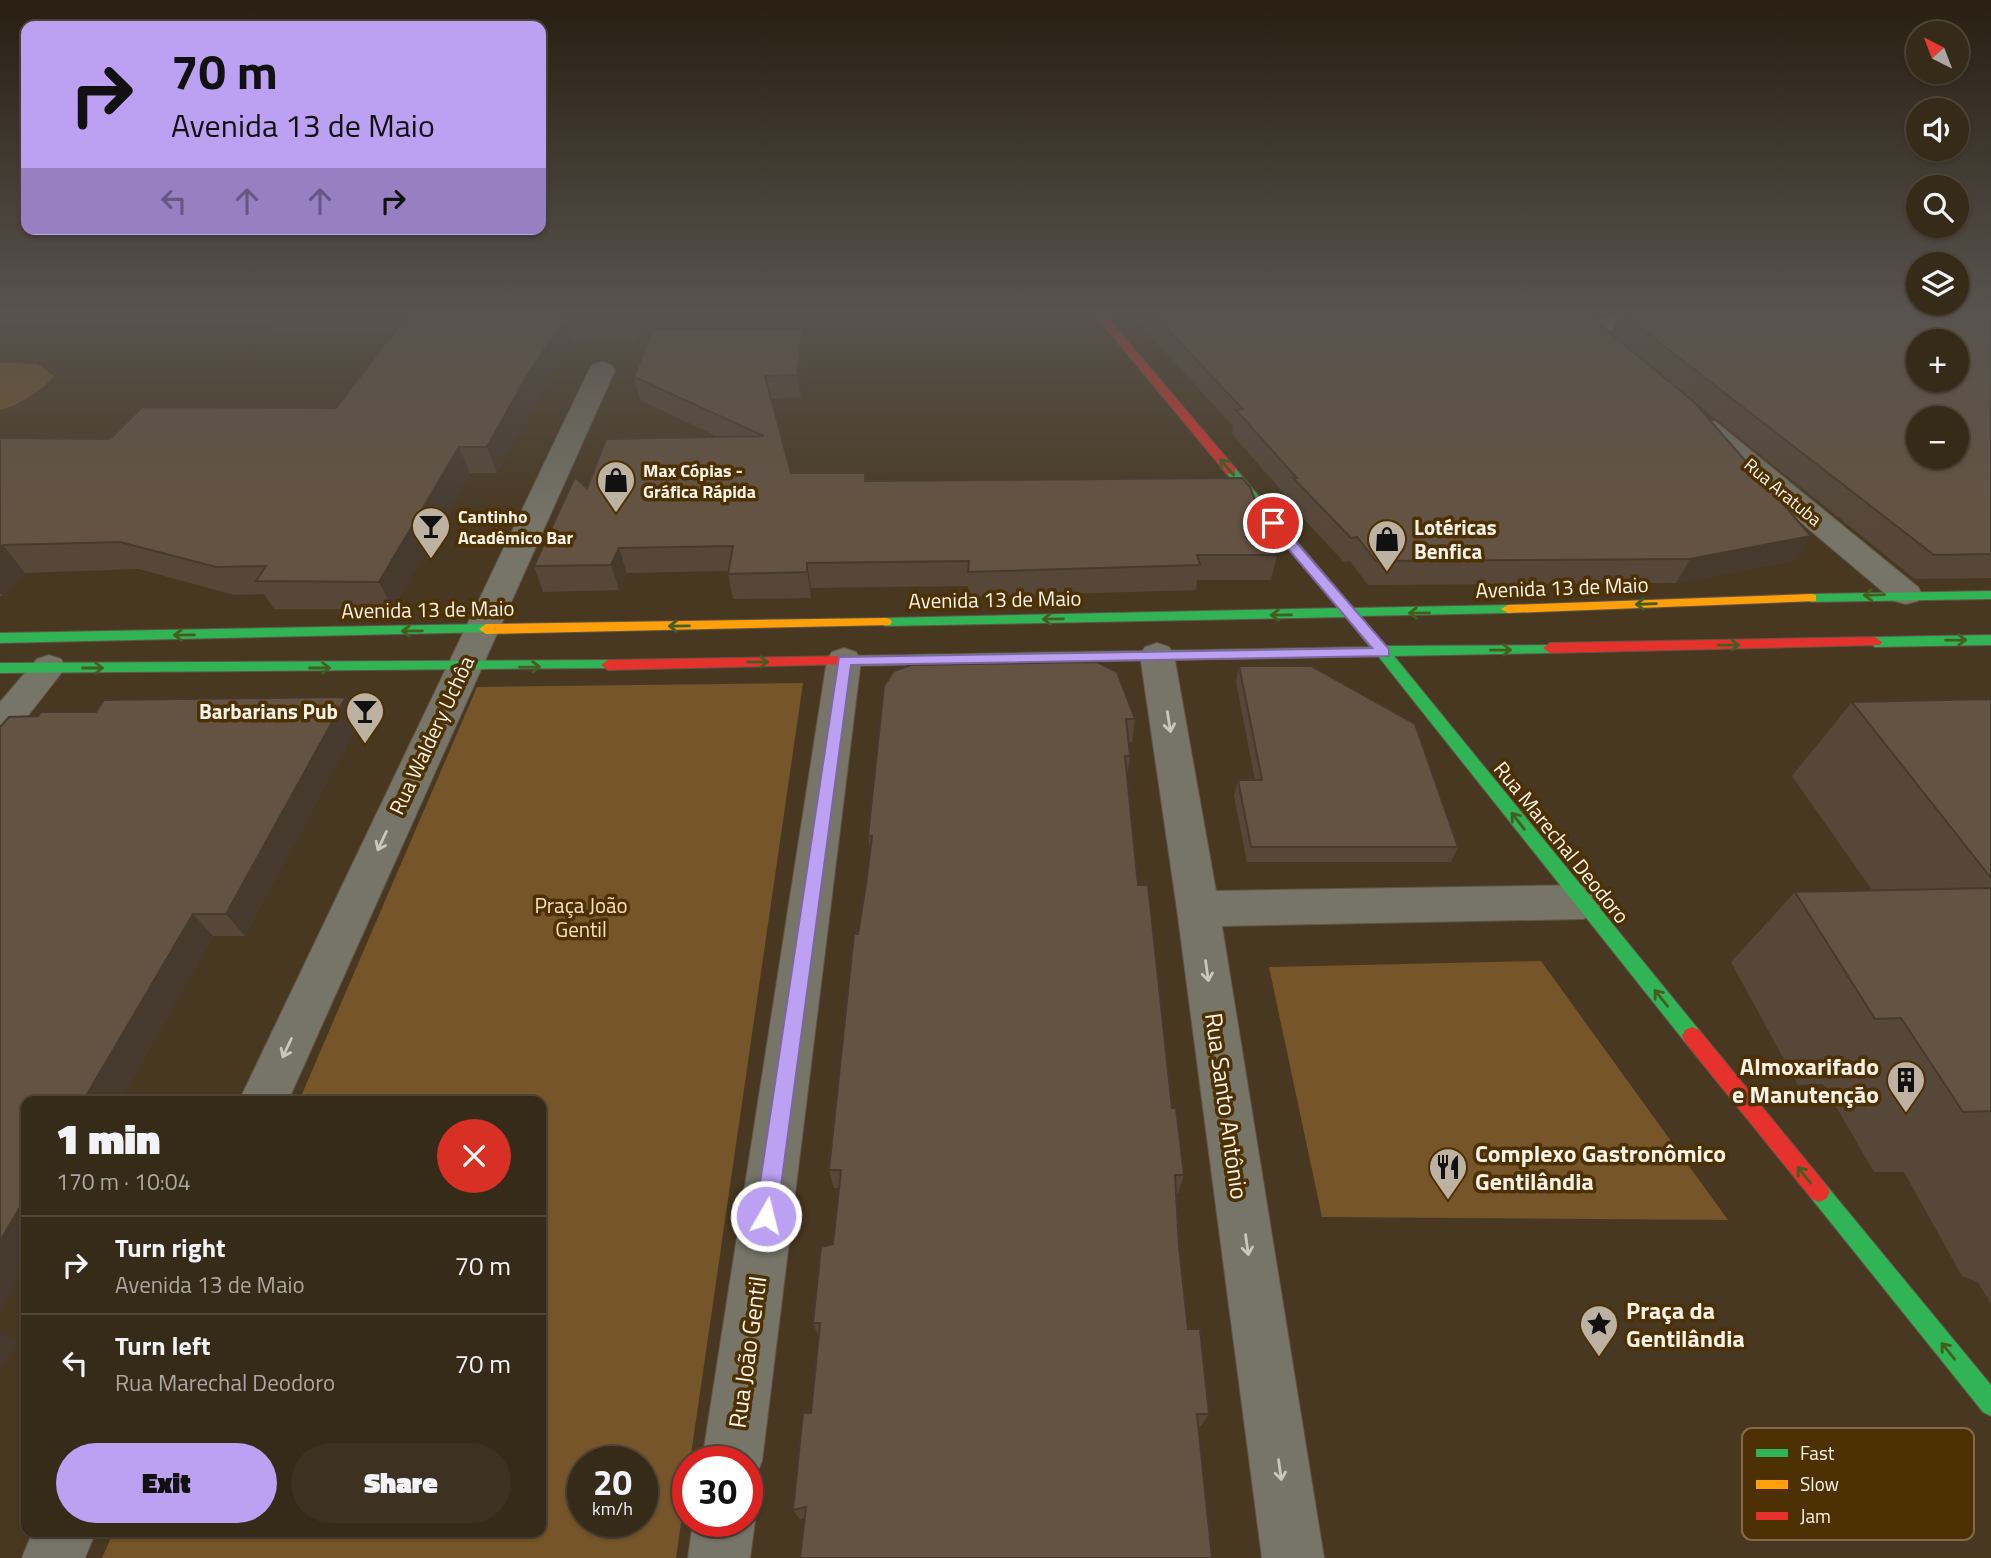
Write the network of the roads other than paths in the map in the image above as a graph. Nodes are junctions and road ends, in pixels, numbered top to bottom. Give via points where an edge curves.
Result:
1 (596, 383) edge
2 (1157, 383) edge
3 (1684, 410) edge
4 (1906, 594) junction
5 (1991, 595) edge
6 (1349, 614) junction
7 (480, 630) junction
8 (1991, 640) edge
9 (1384, 652) junction
10 (1157, 655) junction
11 (844, 660) junction
12 (1, 662) edge
13 (49, 667) junction
14 (462, 668) junction
15 (0, 726) edge
16 (1583, 902) junction
17 (1198, 909) junction
18 (264, 1096) edge
19 (1991, 1404) edge
20 (734, 1446) edge
21 (62, 1537) edge
22 (722, 1537) edge
23 (53, 1558) edge
24 (719, 1558) edge
25 (1293, 1558) edge

1 - 7 street, Rua Waldery Uchôa
6 -> 2 main road, Rua Marechal Deodoro
3 - 4 street, Rua Aratuba
4 - 5 main road, Avenida 13 de Maio
4 -> 6 main road, Avenida 13 de Maio
6 -> 7 main road, Avenida 13 de Maio
6 - 9 main road, Rua Marechal Deodoro
7 -> 12 main road, Avenida 13 de Maio
7 - 14 street, Rua Waldery Uchôa
9 -> 8 main road, Avenida 13 de Maio
9 - 10 main road, Avenida 13 de Maio
16 -> 9 main road, Rua Marechal Deodoro
10 - 11 main road, Avenida 13 de Maio
10 -> 17 street, Rua Santo Antônio
14 -> 11 main road, Avenida 13 de Maio
11 - 20 street, Rua João Gentil
12 - 13 main road, Avenida 13 de Maio
13 -> 14 main road, Avenida 13 de Maio
13 - 15 street
14 -> 18 street, Rua Waldery Uchôa
16 - 17 street
19 -> 16 main road, Rua Marechal Deodoro
17 -> 25 street, Rua Santo Antônio
21 - 23 street
22 - 24 street

